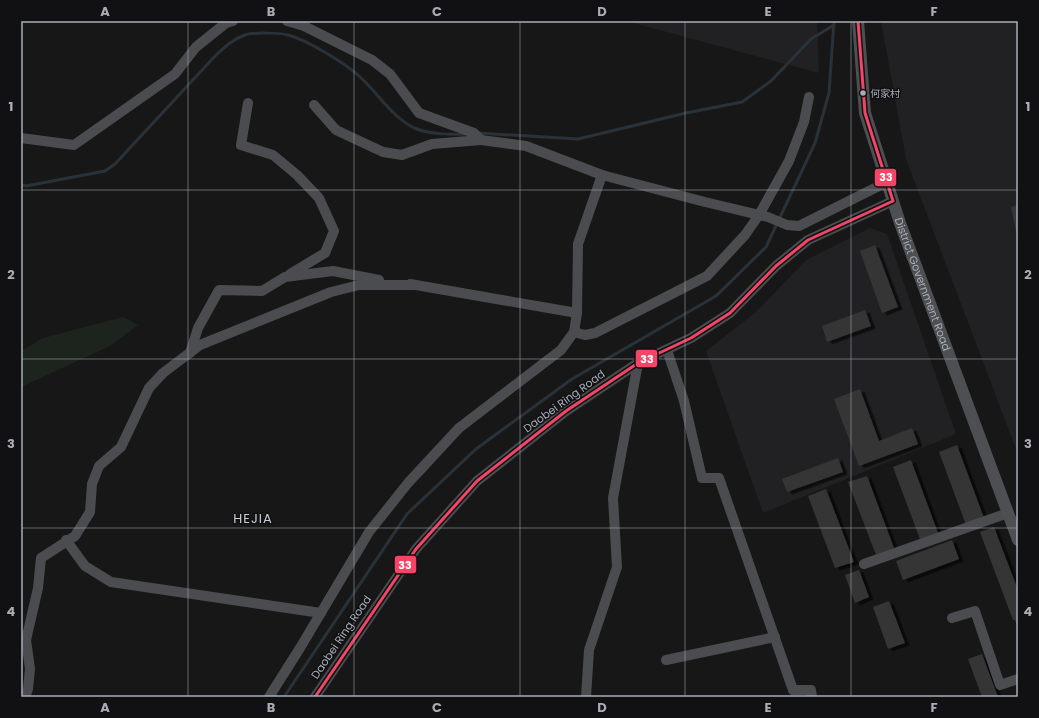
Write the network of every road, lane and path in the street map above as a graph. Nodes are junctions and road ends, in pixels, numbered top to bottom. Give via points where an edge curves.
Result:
1 (233, 21) edge
2 (287, 21) edge
3 (858, 21) edge
4 (809, 97) dead end
5 (248, 103) dead end
6 (314, 105) dead end
7 (21, 138) edge
8 (481, 140) junction
9 (602, 175) junction
10 (887, 182) junction
11 (893, 201) junction
12 (764, 216) junction
13 (285, 277) junction
14 (415, 285) junction
15 (577, 313) junction
16 (574, 332) junction
17 (666, 350) junction
18 (190, 352) junction
19 (638, 363) junction
20 (1008, 513) junction
21 (66, 540) junction
22 (1018, 540) edge
23 (864, 564) dead end
24 (321, 613) junction
25 (952, 618) dead end
26 (775, 637) junction
27 (666, 660) dead end
28 (1018, 679) edge
29 (811, 694) edge
30 (25, 697) edge
31 (269, 697) edge
32 (315, 697) edge
33 (586, 697) edge

1 - 7 street via 196,47 175,74 74,145
2 - 8 street via 304,26 372,60 390,74 419,113 474,133
3 - 10 main road, District Government Road via 865,113
4 - 12 street via 804,122
5 - 13 street via 241,145 273,155 297,175 319,198 334,231 325,253
6 - 8 street via 336,130 383,152 402,155 432,144
8 - 9 street via 526,146
9 - 12 street
9 - 15 street via 578,244
10 - 11 main road, District Government Road
10 - 12 street via 799,226
11 - 17 street, Daobei Ring Road via 808,240 776,266 730,313 692,338
11 - 20 main road, District Government Road
12 - 16 street via 707,276 594,333 585,335
13 - 14 street via 333,271
13 - 18 street via 262,291 219,290 198,328
14 - 15 street
14 - 18 street via 359,285 331,292 200,345
15 - 16 street
16 - 24 street via 561,350 459,428 408,483 369,532
17 - 19 street, Daobei Ring Road
17 - 26 street via 684,401 702,478 719,478
18 - 21 street via 163,373 150,388 120,447 99,466 92,484 90,512 74,536
19 - 32 street, Daobei Ring Road via 566,411 477,481 416,549
19 - 33 street via 613,498 617,567 589,650
20 - 22 main road, District Government Road
20 - 23 street
21 - 24 street via 85,566 111,582
21 - 30 street via 41,558 38,588 26,640 30,669
24 - 31 street
25 - 28 street via 975,610 1000,685
26 - 27 street
26 - 29 street via 793,690

